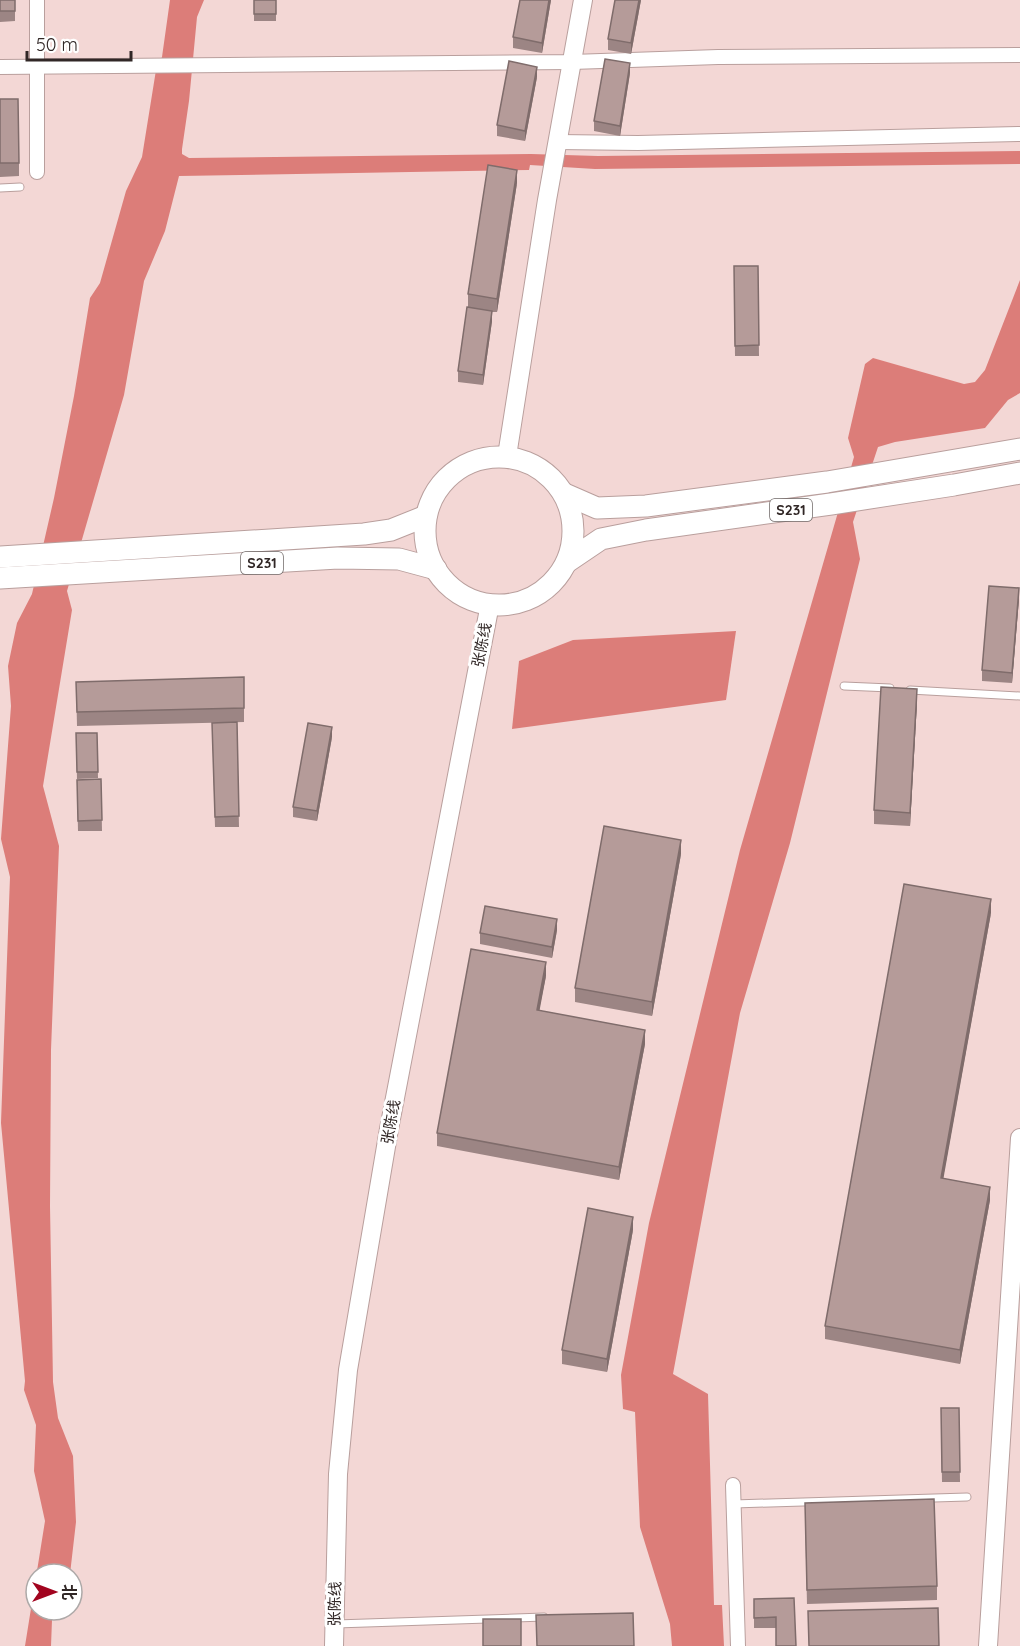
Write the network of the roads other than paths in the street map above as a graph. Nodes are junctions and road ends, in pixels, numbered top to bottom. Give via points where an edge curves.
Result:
1 (37, 0) edge
2 (583, 0) edge
3 (1020, 55) edge
4 (572, 62) junction
5 (0, 67) edge
6 (38, 67) junction
7 (1020, 134) edge
8 (557, 142) junction
9 (37, 172) dead end
10 (20, 187) dead end
11 (0, 188) edge
12 (1020, 449) edge
13 (507, 456) junction
14 (1020, 472) edge
15 (565, 494) junction
16 (426, 516) junction
17 (0, 556) edge
18 (567, 562) junction
19 (436, 568) junction
20 (10, 577) edge
21 (490, 604) junction
22 (844, 686) dead end
23 (1020, 696) edge
24 (1020, 1138) edge
25 (733, 1485) dead end
26 (967, 1497) dead end
27 (734, 1504) junction
28 (555, 1617) edge
29 (334, 1624) junction
30 (334, 1646) edge
31 (738, 1646) edge
32 (988, 1646) edge

1 - 6 street
2 - 4 main road
3 - 4 street
4 - 6 street
4 - 8 main road
5 - 6 street
6 - 9 street
7 - 8 street
8 - 13 main road
10 - 11 lane
12 - 15 main road, S231 via 827,482 646,506 597,508
13 - 15 main road via 523,459 543,470
13 - 16 main road via 469,462 453,472 436,492
14 - 18 main road, S231 via 601,538
15 - 18 main road via 573,518 573,543
16 - 17 main road, S231 via 392,530 364,534
16 - 19 main road via 425,540
18 - 21 main road via 546,590 526,601
19 - 20 main road, S231 via 399,559 338,558
19 - 21 main road via 457,592
21 - 29 main road, 张陈线 via 389,1129 348,1370 338,1474
22 - 23 lane
24 - 32 main road
25 - 27 street
26 - 27 lane
27 - 31 street
28 - 29 lane
29 - 30 main road, 张陈线

